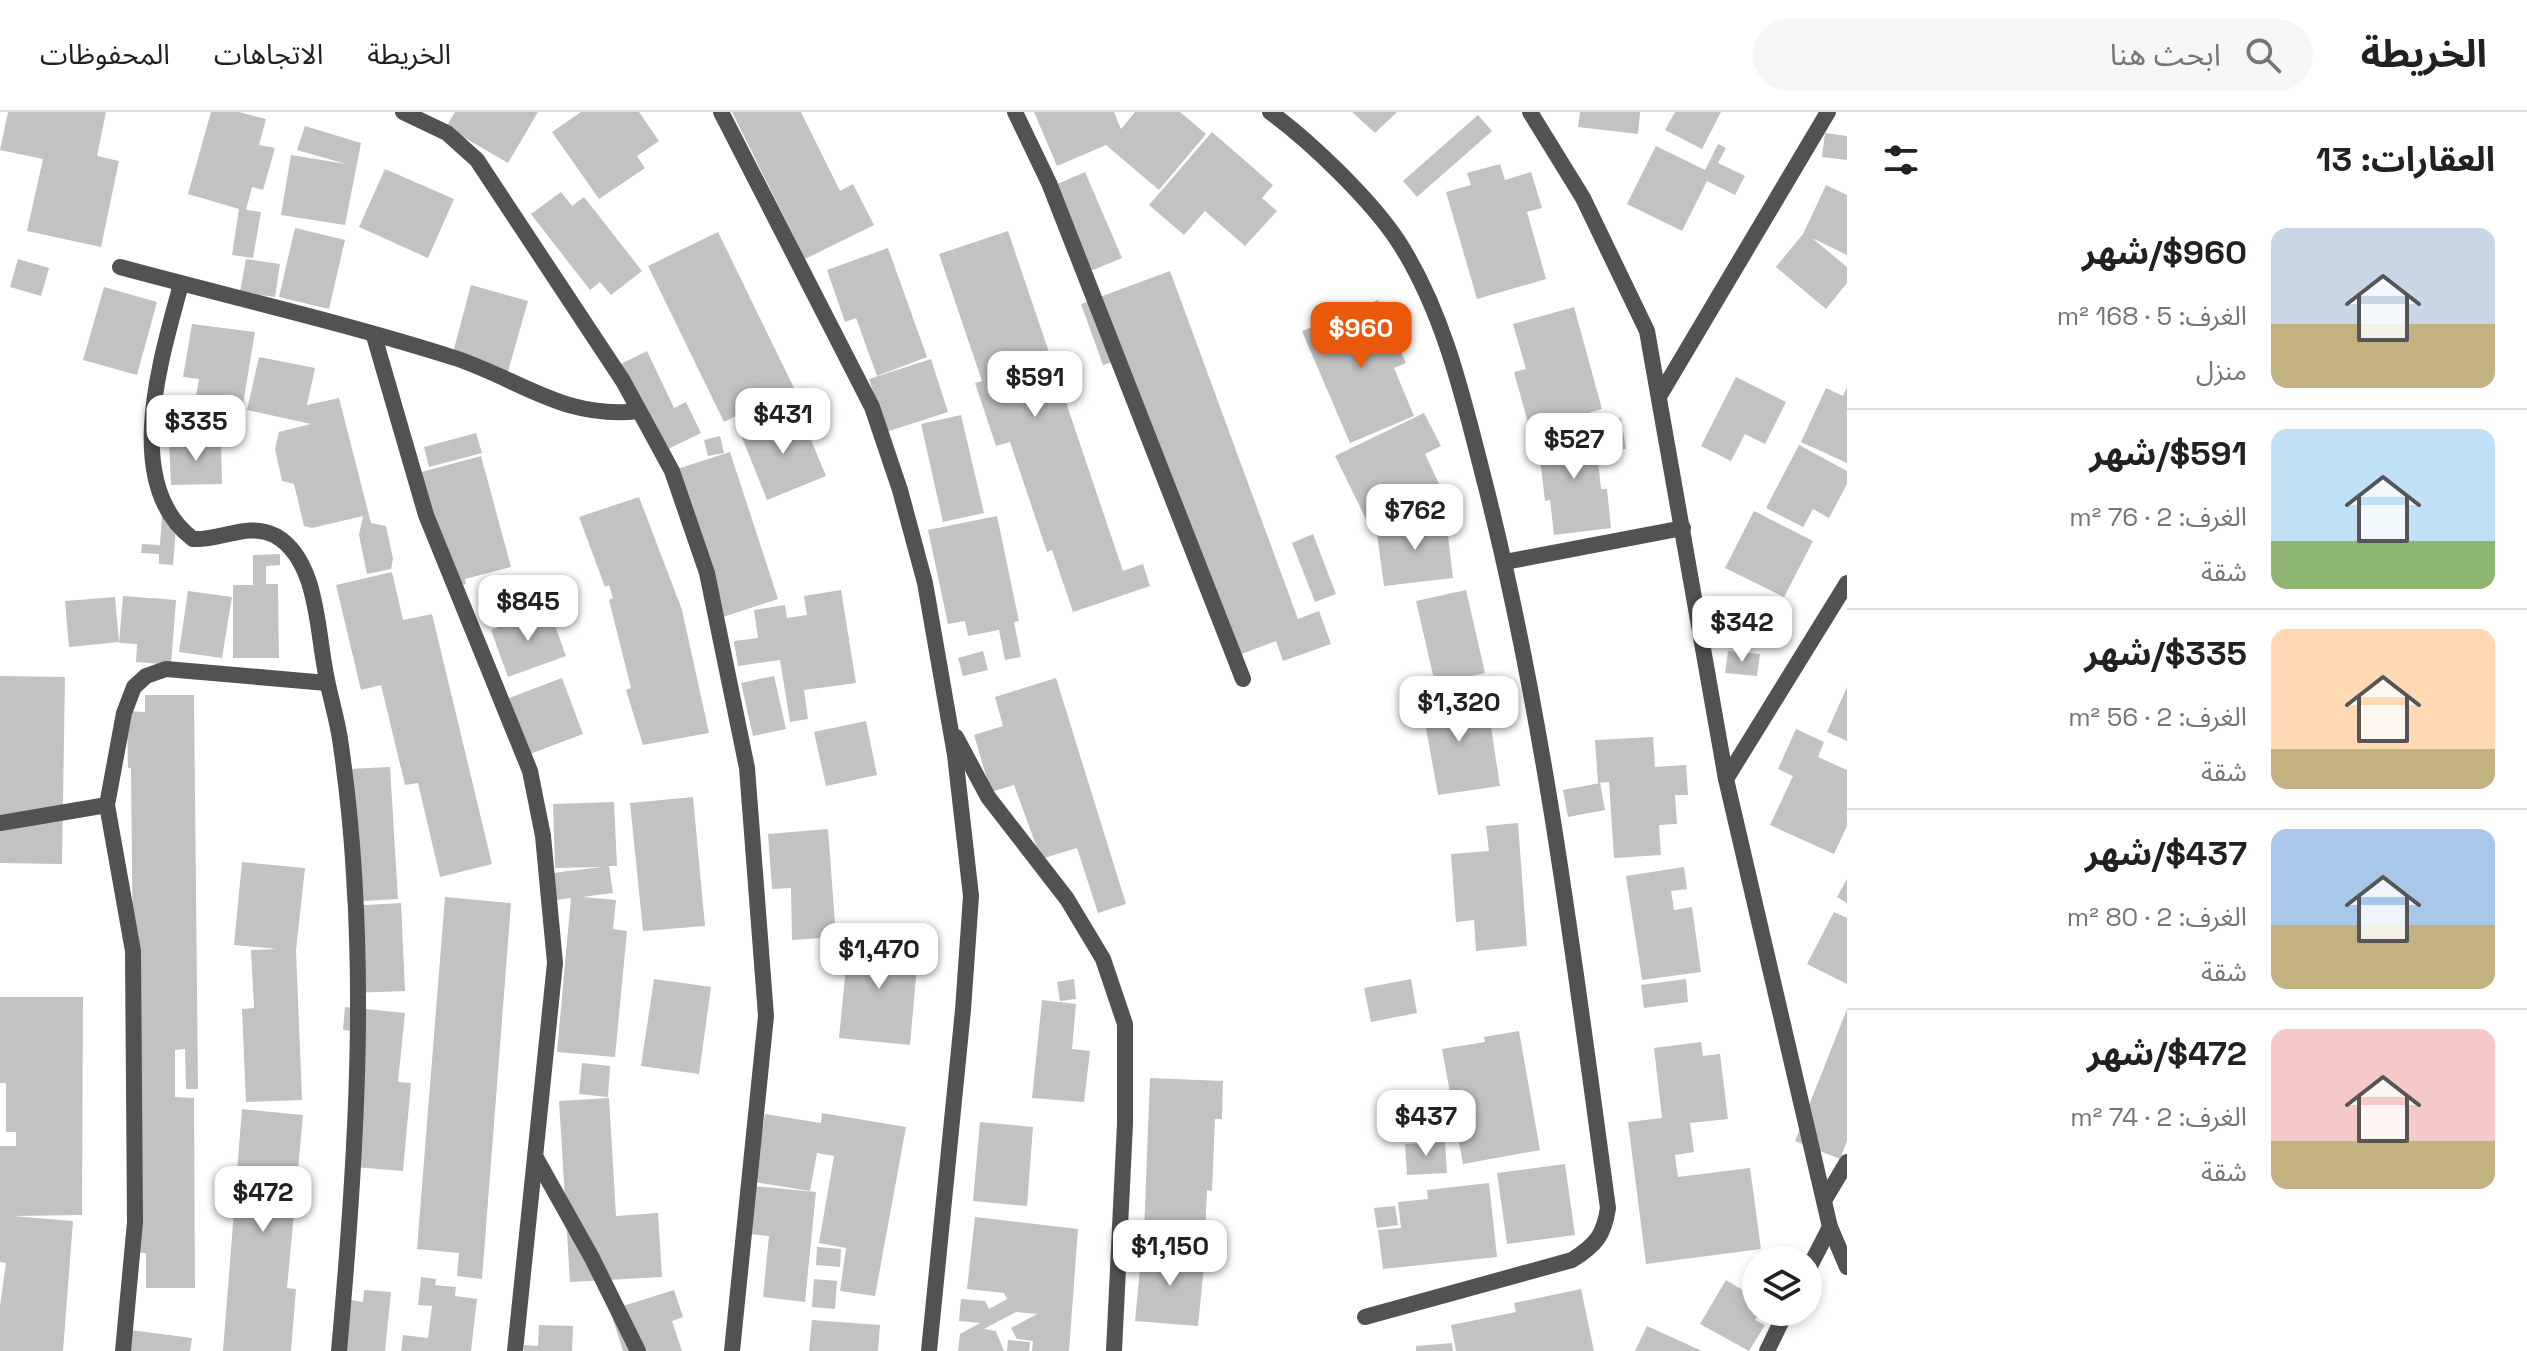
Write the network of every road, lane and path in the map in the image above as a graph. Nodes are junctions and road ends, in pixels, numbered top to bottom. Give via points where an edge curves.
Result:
1 (403, 112) edge
2 (721, 112) edge
3 (1015, 112) edge
4 (1270, 112) edge
5 (1530, 112) edge
6 (1828, 112) edge
7 (120, 267) dead end
8 (181, 284) junction
9 (374, 336) junction
10 (1660, 395) junction
11 (639, 411) junction
12 (1683, 528) junction
13 (1505, 562) junction
14 (1847, 583) edge
15 (1243, 679) dead end
16 (327, 683) junction
17 (949, 725) junction
18 (1726, 779) junction
19 (107, 805) junction
20 (0, 823) edge
21 (535, 1157) junction
22 (1847, 1162) edge
23 (1825, 1199) junction
24 (1830, 1227) junction
25 (1820, 1246) edge
26 (1847, 1267) edge
27 (1365, 1317) dead end
28 (1779, 1326) edge
29 (123, 1351) edge
30 (339, 1351) edge
31 (515, 1351) edge
32 (638, 1351) edge
33 (732, 1351) edge
34 (929, 1351) edge
35 (1114, 1351) edge
36 (1767, 1351) edge

1 - 11 street via 447,133 477,160
2 - 17 street via 872,407 925,583
3 - 15 street via 1049,183
4 - 13 street via 1340,175 1397,240 1432,305 1464,402
5 - 10 street via 1583,198 1622,276 1647,331
6 - 10 street
7 - 8 street
8 - 9 street
8 - 16 street via 153,395 153,460 166,509 193,539 263,532 278,537 299,558 310,588
9 - 11 street via 457,359 581,410 606,415
9 - 21 street via 426,515 530,771 543,836 555,963
10 - 12 street
11 - 33 street via 672,471 707,573 747,768 766,1016
12 - 13 street
12 - 18 street
13 - 27 street via 1547,783 1608,1208 1605,1232 1594,1247 1572,1260
14 - 18 street
16 - 19 street via 166,669 146,676 134,687 124,713
16 - 30 street via 344,776 354,884 358,1029
17 - 34 street via 971,896
17 - 35 street via 988,797 1067,899 1103,959 1125,1024
18 - 23 street
19 - 20 street
19 - 29 street via 133,951 135,1222
21 - 31 street
21 - 32 street
22 - 23 street
23 - 24 street
24 - 25 street
24 - 26 street
28 - 36 street

